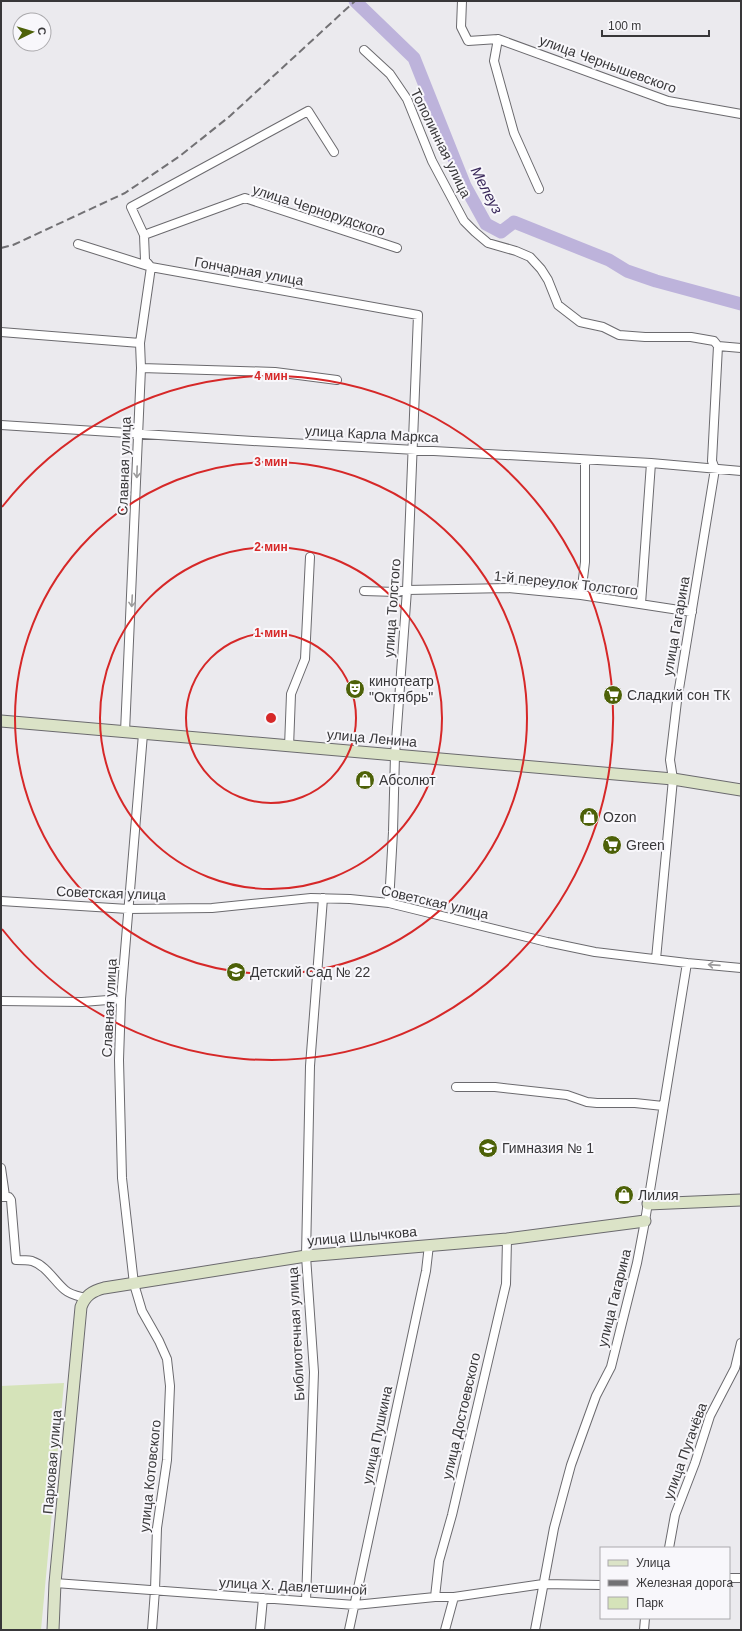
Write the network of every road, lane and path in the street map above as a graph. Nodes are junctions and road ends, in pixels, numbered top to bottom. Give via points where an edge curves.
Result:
1 (462, 1) edge
2 (498, 39) junction
3 (364, 50) dead end
4 (741, 114) edge
5 (334, 152) dead end
6 (539, 189) dead end
7 (144, 235) junction
8 (78, 244) dead end
9 (397, 248) dead end
10 (152, 267) junction
11 (418, 315) joint
12 (1, 332) edge
13 (140, 343) junction
14 (718, 346) junction
15 (741, 348) edge
16 (141, 368) junction
17 (337, 380) dead end
18 (1, 425) edge
19 (138, 433) junction
20 (412, 449) junction
21 (585, 460) junction
22 (651, 463) junction
23 (715, 469) junction
24 (741, 471) edge
25 (310, 557) dead end
26 (408, 590) junction
27 (364, 592) dead end
28 (581, 595) junction
29 (641, 604) junction
30 (692, 612) junction
31 (1, 721) edge
32 (126, 732) junction
33 (143, 734) junction
34 (289, 747) junction
35 (395, 755) junction
36 (673, 779) junction
37 (741, 790) edge
38 (323, 898) junction
39 (1, 901) edge
40 (390, 903) junction
41 (128, 909) junction
42 (656, 959) junction
43 (686, 963) junction
44 (741, 968) edge
45 (120, 999) junction
46 (1, 1001) edge
47 (456, 1087) dead end
48 (663, 1106) junction
49 (1, 1168) edge
50 (3, 1197) edge
51 (741, 1200) edge
52 (648, 1204) junction
53 (645, 1221) junction
54 (507, 1240) junction
55 (430, 1245) junction
56 (306, 1256) junction
57 (134, 1284) junction
58 (85, 1298) junction
59 (741, 1343) edge
60 (669, 1547) edge
61 (730, 1578) edge
62 (741, 1578) edge
63 (56, 1583) junction
64 (543, 1584) junction
65 (600, 1585) edge
66 (155, 1590) junction
67 (436, 1597) junction
68 (454, 1597) junction
69 (263, 1598) junction
70 (306, 1601) junction
71 (355, 1605) junction
72 (645, 1619) edge
73 (53, 1630) edge
74 (152, 1630) edge
75 (260, 1630) edge
76 (349, 1630) edge
77 (445, 1630) edge
78 (535, 1630) edge
79 (644, 1630) edge

1 - 2 street, улица Чернышевского via 461,27 468,41
2 - 4 street, улица Чернышевского via 668,101
2 - 6 street via 494,61 514,133
3 - 14 street, Тополинная улица via 390,74 407,99 432,161 464,221 488,243 530,257 548,280 558,306 580,322 603,327 619,335 645,338 691,337 714,341
5 - 7 street via 308,111 131,207
7 - 9 street, улица Чернорудского via 245,198
7 - 10 street via 145,260
8 - 10 street, Гончарная улица
10 - 11 street, Гончарная улица
10 - 13 street, Славная улица
11 - 20 street, улица Толстого
12 - 13 street
13 - 16 street, Славная улица
14 - 15 street, Тополинная улица
14 - 23 street, улица Гагарина via 712,461
16 - 17 street via 275,372
16 - 19 street, Славная улица
18 - 19 street, улица Карла Маркса
19 - 20 street, улица Карла Маркса
19 -> 32 street, Славная улица
20 - 21 street, улица Карла Маркса
20 - 26 street, улица Толстого
21 - 22 street, улица Карла Маркса
21 - 28 street via 585,562
22 - 23 street, улица Карла Маркса
22 - 29 street
23 - 24 street, улица Карла Маркса
23 - 30 street, улица Гагарина
25 - 34 street via 304,659 291,694
26 - 27 street, 1-й переулок Толстого
26 - 28 street, 1-й переулок Толстого via 508,588
26 - 35 street, улица Толстого
28 - 29 street, 1-й переулок Толстого
29 - 30 street, 1-й переулок Толстого
30 - 36 street, улица Гагарина via 670,760
31 - 32 street, улица Ленина
32 - 33 street, улица Ленина
33 - 34 street, улица Ленина
33 - 41 street, Славная улица
34 - 35 street, улица Ленина
35 - 36 street, улица Ленина
35 - 40 street, улица Толстого
36 - 37 street, улица Ленина
36 - 42 street, улица Гагарина
38 - 40 street, Советская улица
38 - 41 street, Советская улица via 212,908
38 - 56 street, Библиотечная улица via 310,1066
39 - 41 street, Советская улица
40 - 42 street, Советская улица via 547,942 595,952
41 - 45 street, Славная улица
42 - 43 street, Советская улица
44 -> 43 street, Советская улица
43 - 48 street, улица Гагарина
45 - 46 street via 82,1002
45 - 57 street, Славная улица via 122,1178
47 - 48 street via 494,1087 567,1095 592,1103
48 - 52 street, улица Гагарина
49 - 50 street
50 - 58 street via 9,1197 10,1200 16,1260 32,1262 50,1273 65,1291
51 - 52 street
52 - 53 street, улица Гагарина
53 - 54 street, улица Шлычкова
53 - 64 street, улица Гагарина via 611,1367 596,1396 571,1465 554,1528
54 - 55 street, улица Шлычкова
54 - 67 street, улица Достоевского via 506,1284 439,1561
55 - 56 street, улица Шлычкова
55 - 71 street, улица Пушкина
56 - 57 street, улица Шлычкова
56 - 70 street, Библиотечная улица via 314,1372
57 - 58 street, улица Шлычкова via 97,1290
57 - 66 street, улица Котовского via 142,1310 167,1359 170,1386 167,1460 157,1528
58 - 63 street, Парковая улица via 82,1307
59 - 60 street, улица Пугачёва via 735,1368 710,1416 675,1515
61 - 62 street
63 - 66 street, улица Х. Давлетшиной
63 - 73 street, Парковая улица
64 - 65 street, улица Х. Давлетшиной
64 - 68 street, улица Х. Давлетшиной
64 - 78 street, улица Гагарина
66 - 69 street, улица Х. Давлетшиной
66 - 74 street, улица Котовского
67 - 68 street, улица Х. Давлетшиной
67 - 71 street, улица Х. Давлетшиной
68 - 77 street
69 - 70 street, улица Х. Давлетшиной
69 - 75 street
70 - 71 street, улица Х. Давлетшиной
71 - 76 street, улица Пушкина
72 - 79 street

